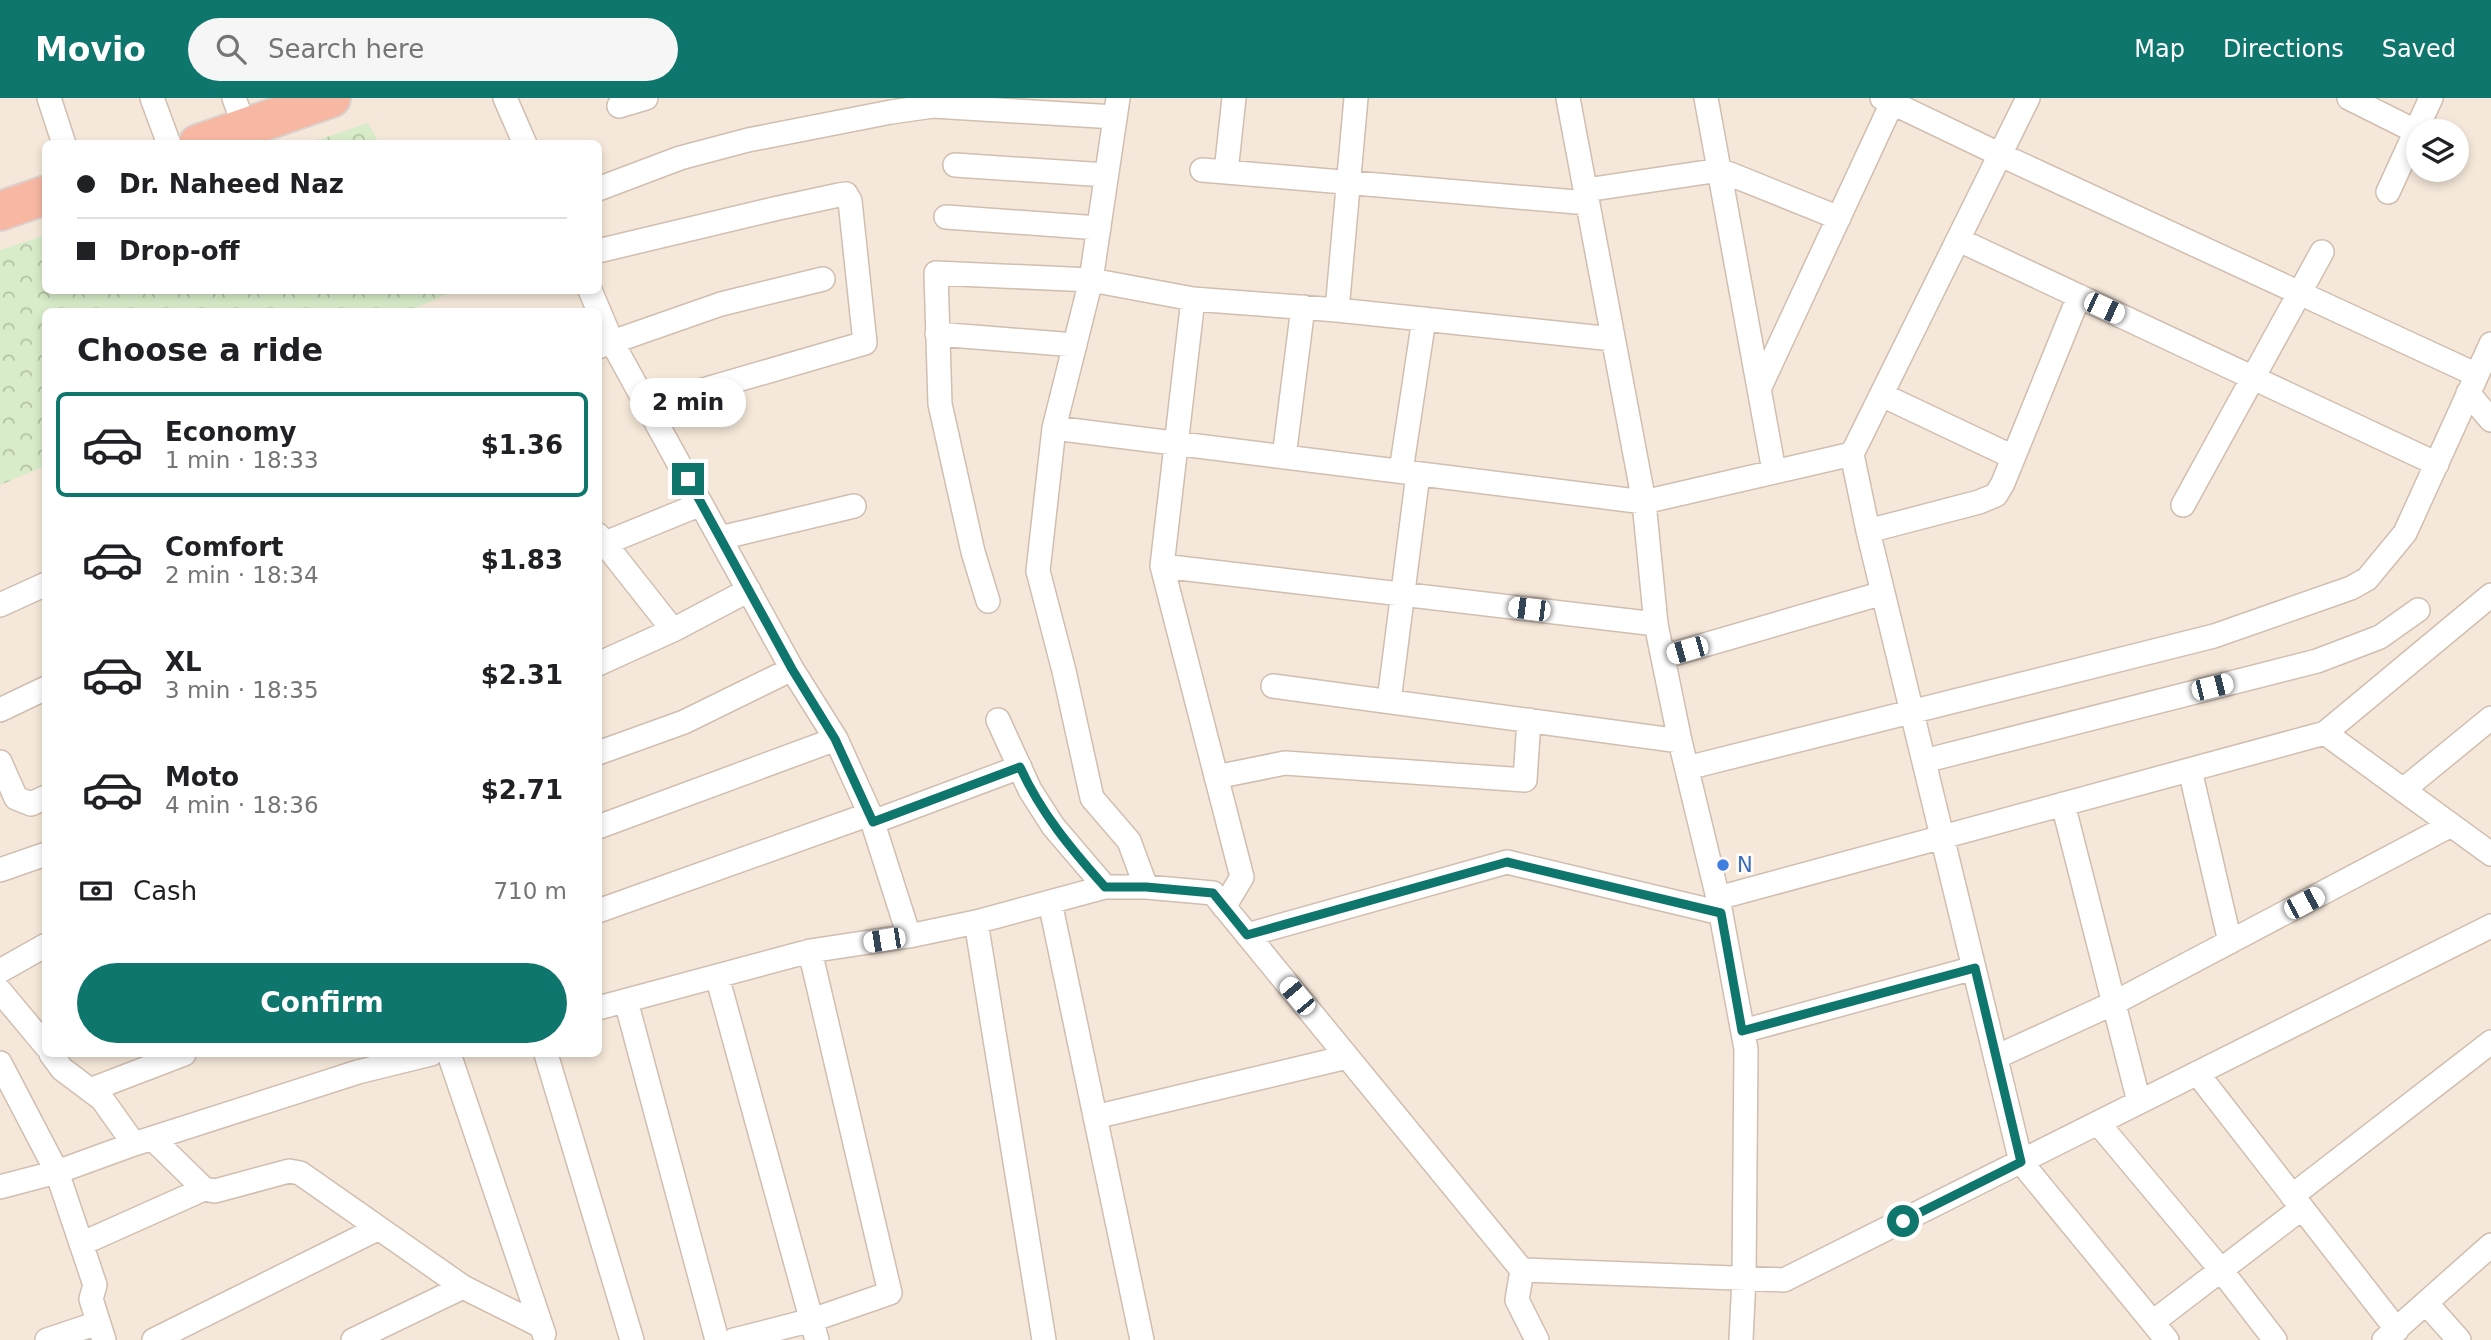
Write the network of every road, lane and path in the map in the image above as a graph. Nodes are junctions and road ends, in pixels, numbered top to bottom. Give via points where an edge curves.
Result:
1 (49, 98) edge
2 (152, 98) edge
3 (505, 98) edge
4 (646, 98) edge
5 (1234, 98) edge
6 (1356, 98) edge
7 (1568, 98) edge
8 (1706, 98) edge
9 (2028, 98) edge
10 (2349, 98) edge
11 (2431, 98) edge
12 (1887, 100) edge
13 (316, 101) edge
14 (933, 102) edge
15 (890, 105) edge
16 (619, 106) dead end
17 (1116, 107) edge
18 (239, 113) edge
19 (2421, 119) edge
20 (2406, 126) edge
21 (63, 140) edge
22 (168, 140) edge
23 (203, 140) edge
24 (523, 140) edge
25 (2406, 151) edge
26 (2001, 155) junction
27 (955, 165) dead end
28 (1202, 170) dead end
29 (1720, 170) junction
30 (1226, 172) junction
31 (1106, 176) junction
32 (1349, 181) junction
33 (602, 187) edge
34 (2388, 192) dead end
35 (42, 196) edge
36 (1587, 196) junction
37 (1, 206) edge
38 (946, 217) dead end
39 (1839, 218) junction
40 (1099, 228) junction
41 (1959, 240) junction
42 (602, 250) edge
43 (2322, 252) dead end
44 (823, 279) dead end
45 (1091, 280) junction
46 (2299, 293) junction
47 (2079, 296) junction
48 (1193, 299) junction
49 (1303, 307) junction
50 (1337, 310) junction
51 (1424, 319) junction
52 (937, 334) junction
53 (1613, 339) junction
54 (606, 344) edge
55 (2491, 344) edge
56 (1075, 345) junction
57 (2253, 378) junction
58 (2473, 384) junction
59 (1760, 387) junction
60 (1882, 395) junction
61 (648, 406) junction
62 (2491, 420) edge
63 (1054, 428) junction
64 (1176, 443) junction
65 (1852, 454) junction
66 (1284, 457) junction
67 (2013, 457) junction
68 (2437, 464) junction
69 (1774, 471) junction
70 (1410, 472) junction
71 (1644, 502) junction
72 (701, 504) junction
73 (2183, 505) dead end
74 (853, 506) dead end
75 (1868, 531) junction
76 (720, 538) junction
77 (602, 542) edge
78 (602, 543) edge
79 (1162, 566) junction
80 (42, 586) edge
81 (748, 590) junction
82 (1883, 593) junction
83 (1402, 594) junction
84 (2491, 596) edge
85 (988, 601) dead end
86 (0, 605) edge
87 (2418, 610) dead end
88 (1656, 624) junction
89 (673, 630) junction
90 (1663, 657) junction
91 (602, 662) edge
92 (792, 669) junction
93 (1273, 686) dead end
94 (42, 690) edge
95 (1389, 701) junction
96 (0, 710) edge
97 (1912, 712) junction
98 (2491, 718) edge
99 (998, 720) dead end
100 (1529, 720) junction
101 (2325, 733) junction
102 (835, 739) junction
103 (1680, 741) junction
104 (602, 752) edge
105 (1924, 761) junction
106 (0, 762) edge
107 (1020, 767) junction
108 (1686, 768) junction
109 (2190, 770) junction
110 (1216, 777) junction
111 (2403, 790) junction
112 (42, 799) edge
113 (2063, 804) junction
114 (872, 818) junction
115 (2451, 825) junction
116 (602, 826) edge
117 (1942, 837) junction
118 (2487, 846) edge
119 (42, 855) edge
120 (0, 870) edge
121 (1105, 887) junction
122 (1146, 887) junction
123 (1049, 902) junction
124 (1719, 906) junction
125 (1224, 907) junction
126 (602, 910) edge
127 (976, 922) junction
128 (2491, 926) edge
129 (1247, 935) junction
130 (909, 936) junction
131 (2230, 942) junction
132 (42, 947) edge
133 (810, 951) junction
134 (1975, 968) junction
135 (0, 971) edge
136 (717, 976) junction
137 (0, 990) edge
138 (626, 1001) junction
139 (2114, 1003) junction
140 (602, 1007) edge
141 (1742, 1031) junction
142 (42, 1035) edge
143 (2491, 1042) edge
144 (53, 1057) edge
145 (176, 1057) edge
146 (405, 1057) edge
147 (450, 1057) edge
148 (547, 1057) edge
149 (1347, 1057) junction
150 (1996, 1057) junction
151 (0, 1063) edge
152 (354, 1063) edge
153 (2197, 1073) junction
154 (90, 1090) junction
155 (2139, 1102) junction
156 (1095, 1117) junction
157 (2098, 1123) junction
158 (143, 1141) junction
159 (2021, 1162) junction
160 (57, 1172) junction
161 (0, 1187) edge
162 (204, 1189) junction
163 (2297, 1202) junction
164 (377, 1229) junction
165 (81, 1244) junction
166 (2491, 1245) edge
167 (1522, 1270) junction
168 (2221, 1270) junction
169 (1744, 1279) junction
170 (463, 1287) junction
171 (2426, 1303) junction
172 (815, 1330) edge
173 (2160, 1331) edge
174 (101, 1332) edge
175 (544, 1333) edge
176 (2390, 1335) edge
177 (1534, 1339) edge
178 (47, 1340) edge
179 (154, 1340) edge
180 (353, 1340) edge
181 (632, 1340) edge
182 (717, 1340) edge
183 (734, 1340) edge
184 (1044, 1340) edge
185 (1142, 1340) edge
186 (1741, 1340) edge
187 (2275, 1340) edge
188 (2459, 1340) edge

1 - 21 street
2 - 22 street
3 - 24 street
4 - 16 street
5 - 30 street
6 - 32 street
7 - 36 street
8 - 29 street
9 - 26 street
10 - 20 street
11 - 19 street
12 - 26 street
12 - 39 street
13 - 18 highway
14 - 15 street
14 - 17 street
15 - 33 street via 680,158
17 - 31 street
18 - 23 highway
25 - 34 street
26 - 41 street
26 - 46 street
27 - 31 street
28 - 30 street
29 - 36 street
29 - 39 street
29 - 59 street
30 - 32 street
31 - 40 street
32 - 36 street
32 - 50 street
35 - 37 highway
36 - 53 street
38 - 40 street
39 - 59 street
40 - 45 street
41 - 47 street
41 - 60 street
42 - 61 street via 839,195 846,194 850,201 865,343
43 - 46 street
44 - 54 street via 721,304
45 - 48 street
45 - 52 street via 936,273
45 - 56 street
46 - 57 street
46 - 58 street
47 - 57 street
47 - 67 street
48 - 49 street
48 - 64 street
49 - 50 street
49 - 66 street
50 - 51 street
51 - 53 street
51 - 70 street
52 - 56 street
52 - 85 street via 944,428
53 - 71 street
54 - 61 street
55 - 58 street
56 - 63 street
57 - 68 street
57 - 73 street
58 - 62 street
58 - 68 street
59 - 69 street
60 - 65 street
60 - 67 street
61 - 72 street
63 - 64 street
63 - 122 street via 1038,571 1092,798 1129,841
64 - 66 street
64 - 79 street
65 - 69 street
65 - 75 street
66 - 70 street
67 - 75 street via 1996,495
68 - 97 street via 2405,533 2367,579 2351,588 2214,636
69 - 71 street
70 - 71 street
70 - 83 street
71 - 88 street
72 - 76 street
72 - 77 street
74 - 76 street
75 - 82 street
76 - 81 street
78 - 89 street
79 - 83 street
79 - 110 street
80 - 86 street
81 - 89 street
81 - 92 street
82 - 90 street
82 - 97 street
83 - 88 street
83 - 95 street
84 - 101 street
87 - 105 street via 2380,637 2317,661
88 - 90 street
89 - 91 street
90 - 103 street
92 - 102 street
92 - 104 street via 684,722
93 - 95 street
94 - 96 street
95 - 100 street
97 - 105 street
97 - 108 street
98 - 111 street
99 - 107 street
100 - 103 street
100 - 110 street via 1525,780 1284,763
101 - 109 street
101 - 111 street
102 - 114 street
102 - 116 street
103 - 108 street
105 - 117 street
106 - 112 street via 16,798 31,804
107 - 114 street
107 - 121 street via 1053,826
108 - 124 street
109 - 113 street
109 - 131 street
110 - 125 street via 1242,877
111 - 115 street
113 - 117 street
113 - 139 street
114 - 126 street
114 - 130 street
115 - 118 street
115 - 131 street
117 - 124 street
117 - 134 street
119 - 120 street
121 - 122 street
121 - 123 street
122 - 125 street via 1213,893
123 - 127 street
123 - 156 street
124 - 129 street via 1507,862
124 - 141 street
125 - 129 street
127 - 130 street
127 - 184 street
128 - 153 street
129 - 149 street
130 - 133 street
131 - 139 street
132 - 135 street
133 - 136 street
133 - 172 street via 890,1293
134 - 141 street
134 - 150 street
136 - 138 street
136 - 172 street
137 - 142 street
138 - 140 street
138 - 182 street
139 - 150 street
139 - 155 street
141 - 169 street via 1746,1049
143 - 163 street
144 - 154 street
145 - 154 street
146 - 152 street
147 - 175 street
148 - 181 street
149 - 156 street
149 - 167 street
150 - 159 street
151 - 160 street
152 - 158 street
153 - 155 street
153 - 163 street
154 - 158 street
155 - 157 street
156 - 185 street
157 - 159 street
157 - 168 street
158 - 160 street
158 - 162 street
159 - 169 street via 1784,1280
159 - 173 street
160 - 161 street
160 - 165 street
162 - 164 street via 215,1191 289,1171 300,1173
162 - 165 street
163 - 168 street
163 - 176 street
164 - 170 street
164 - 179 street
165 - 174 street via 95,1285 91,1299
166 - 171 street
167 - 169 street
167 - 177 street via 1517,1300
168 - 173 street
168 - 187 street
169 - 186 street
170 - 175 street
170 - 180 street
171 - 176 street
171 - 188 street
172 - 183 street
174 - 178 street

